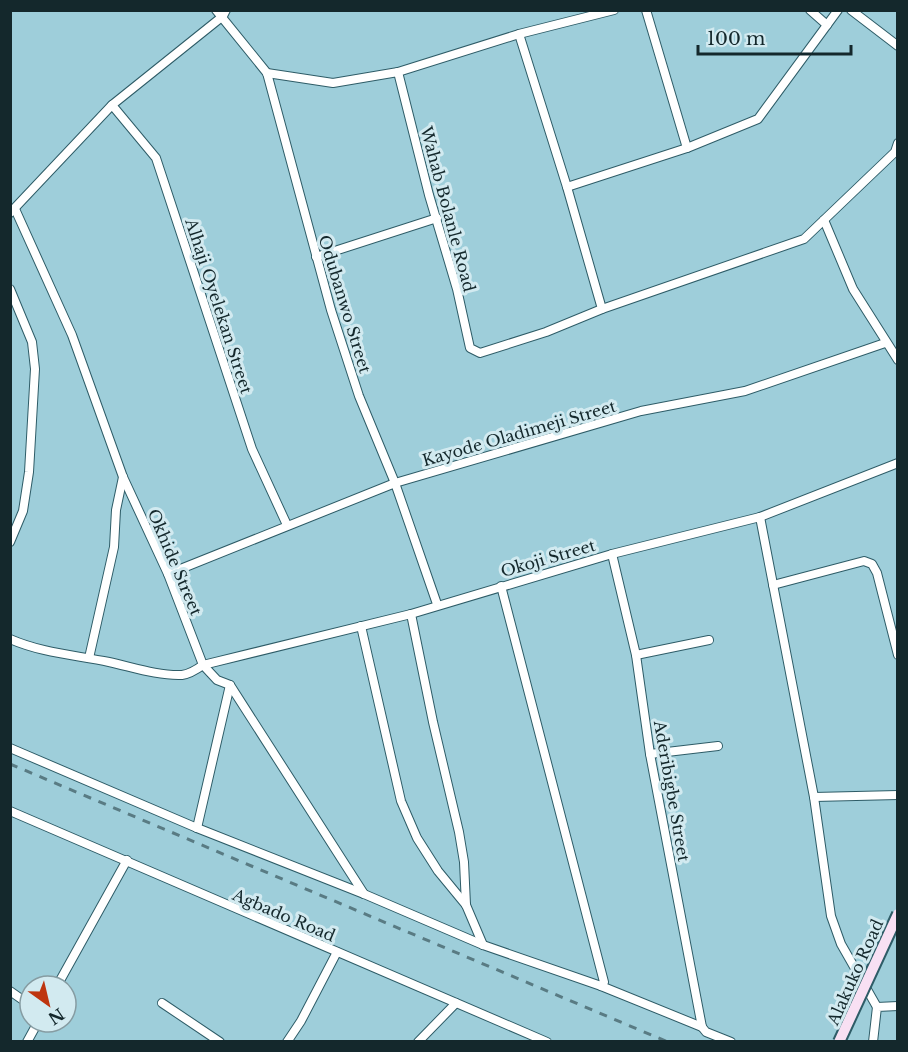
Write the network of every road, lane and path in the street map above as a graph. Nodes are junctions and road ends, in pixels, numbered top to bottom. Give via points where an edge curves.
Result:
1 (614, 10) edge
2 (646, 10) edge
3 (810, 10) edge
4 (838, 10) edge
5 (851, 10) edge
6 (222, 12) edge
7 (826, 26) junction
8 (519, 34) junction
9 (897, 46) edge
10 (398, 72) junction
11 (267, 73) junction
12 (112, 105) junction
13 (897, 143) edge
14 (687, 148) junction
15 (896, 153) edge
16 (567, 187) junction
17 (13, 211) edge
18 (437, 218) junction
19 (824, 219) junction
20 (316, 257) junction
21 (10, 289) edge
22 (602, 309) junction
23 (885, 343) junction
24 (897, 360) edge
25 (897, 463) edge
26 (123, 477) junction
27 (395, 483) junction
28 (760, 517) junction
29 (287, 525) junction
30 (10, 542) edge
31 (612, 554) junction
32 (168, 574) junction
33 (773, 585) junction
34 (501, 586) junction
35 (437, 604) junction
36 (411, 614) junction
37 (361, 626) junction
38 (10, 639) edge
39 (709, 640) dead end
40 (636, 655) junction
41 (897, 655) edge
42 (89, 658) junction
43 (202, 665) junction
44 (230, 685) junction
45 (718, 746) dead end
46 (10, 748) edge
47 (650, 754) junction
48 (897, 795) edge
49 (814, 797) junction
50 (10, 811) edge
51 (197, 828) junction
52 (127, 860) junction
53 (364, 894) junction
54 (466, 905) junction
55 (897, 914) edge
56 (483, 945) junction
57 (337, 952) junction
58 (64, 974) edge
59 (602, 986) junction
60 (162, 1003) dead end
61 (456, 1004) junction
62 (897, 1006) edge
63 (877, 1007) junction
64 (704, 1030) junction
65 (220, 1041) edge
66 (287, 1041) edge
67 (418, 1041) edge
68 (547, 1041) edge
69 (731, 1041) edge
70 (839, 1041) edge
71 (873, 1041) edge

1 - 8 street
2 - 14 street
3 - 7 street
4 - 7 street
5 - 9 street
6 - 11 street, Odubanwo Street
6 - 12 street
7 - 14 street via 758,119
8 - 10 street
8 - 16 street
10 - 11 street via 333,83
10 - 18 street, Wahab Bolanle Road
11 - 20 street, Odubanwo Street
12 - 17 street
12 - 29 street, Alhaji Oyelekan Street via 156,158 252,449
13 - 15 street
14 - 16 street
15 - 19 street
16 - 22 street
17 - 26 street, Okhide Street via 72,335
18 - 20 street
18 - 22 street, Wahab Bolanle Road via 474,352 546,332
19 - 22 street via 804,239
19 - 23 street via 853,289
20 - 27 street, Odubanwo Street via 359,396
21 - 30 street via 33,342 35,369 25,501
23 - 24 street
23 - 27 street, Kayode Oladimeji Street via 745,391 640,411
25 - 28 street, Okoji Street
26 - 32 street, Okhide Street
26 - 42 street via 114,547
27 - 29 street, Kayode Oladimeji Street
27 - 35 street, Odubanwo Street
28 - 31 street, Okoji Street
28 - 33 street
29 - 32 street, Kayode Oladimeji Street
31 - 34 street, Okoji Street
31 - 40 street, Aderibigbe Street
32 - 43 street, Okhide Street
33 - 41 street via 864,561 872,564
33 - 49 street
34 - 35 street, Okoji Street
34 - 59 street
35 - 36 street, Okoji Street
36 - 37 street, Okoji Street
36 - 54 street via 459,832
37 - 43 street, Okoji Street
37 - 54 street via 407,817 438,871
38 - 42 street, Okoji Street via 30,648
39 - 40 street
40 - 47 street, Aderibigbe Street
42 - 43 street, Okoji Street via 180,675
43 - 44 street
44 - 51 street
44 - 53 street
45 - 47 street
46 - 51 street
47 - 64 street, Aderibigbe Street
48 - 49 street
49 - 63 street via 831,916 841,944
50 - 52 street, Agbado Road
51 - 53 street
52 - 57 street, Agbado Road
52 - 58 street
53 - 56 street
54 - 56 street
55 - 70 main road, Alakuko Road, bridge
56 - 59 street
57 - 61 street, Agbado Road
57 - 66 street
59 - 64 street
60 - 65 street
61 - 67 street
61 - 68 street, Agbado Road
62 - 63 street
63 - 71 street
64 - 69 street

